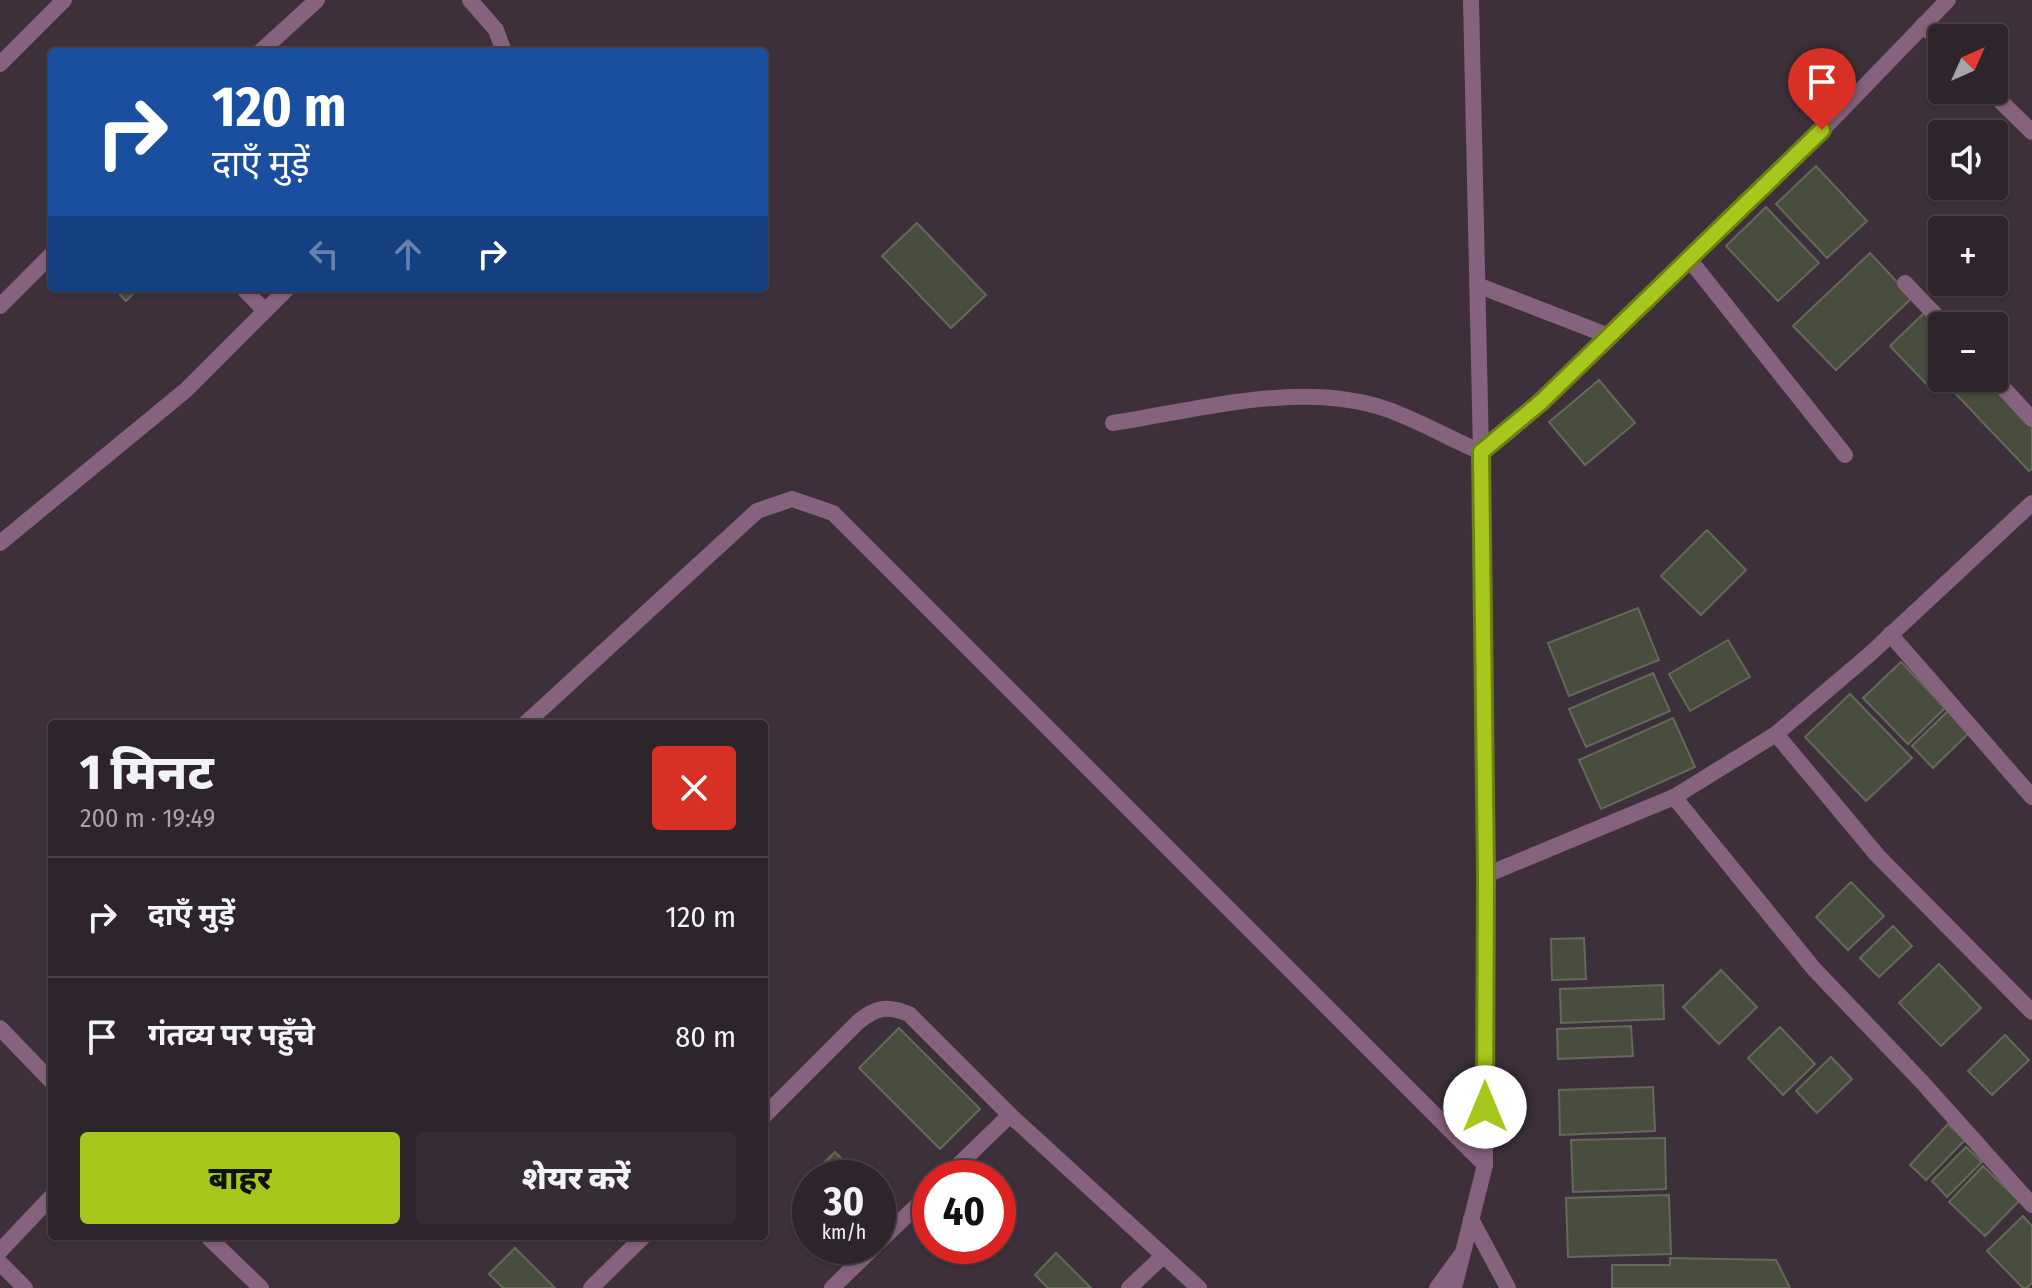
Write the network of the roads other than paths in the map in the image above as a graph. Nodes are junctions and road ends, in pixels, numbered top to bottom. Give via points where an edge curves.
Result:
1 (64, 0) edge
2 (317, 0) edge
3 (470, 0) edge
4 (1471, 0) edge
5 (1948, 0) edge
6 (1923, 25) junction
7 (1928, 30) edge
8 (264, 48) edge
9 (503, 48) edge
10 (0, 64) edge
11 (2003, 104) edge
12 (2032, 132) edge
13 (48, 258) edge
14 (1689, 259) junction
15 (1905, 283) dead end
16 (1477, 285) junction
17 (247, 292) edge
18 (284, 292) edge
19 (0, 306) edge
20 (265, 311) junction
21 (1933, 312) edge
22 (1609, 336) junction
23 (2007, 392) edge
24 (2032, 419) edge
25 (1113, 423) dead end
26 (1481, 452) junction
27 (1845, 455) dead end
28 (2032, 503) edge
29 (0, 543) edge
30 (1890, 634) junction
31 (529, 720) edge
32 (1776, 734) junction
33 (1674, 797) junction
34 (2032, 797) edge
35 (1486, 875) junction
36 (2030, 1007) edge
37 (0, 1028) edge
38 (48, 1078) edge
39 (768, 1112) edge
40 (1010, 1115) junction
41 (964, 1160) edge
42 (1485, 1165) junction
43 (48, 1200) edge
44 (2032, 1205) edge
45 (912, 1211) edge
46 (1471, 1219) junction
47 (896, 1226) edge
48 (211, 1240) edge
49 (640, 1240) edge
50 (0, 1251) edge
51 (1462, 1254) junction
52 (1163, 1256) junction
53 (0, 1263) edge
54 (857, 1264) edge
55 (25, 1288) edge
56 (261, 1288) edge
57 (591, 1288) edge
58 (832, 1288) edge
59 (1129, 1288) edge
60 (1199, 1288) edge
61 (1437, 1288) edge
62 (1454, 1288) edge
63 (1508, 1288) edge

1 - 10 street
2 - 8 street
3 - 9 street via 496,30
4 - 16 street
5 - 6 street
6 - 7 street
6 - 14 street
11 - 12 street
13 - 19 street
14 - 22 street
14 - 27 street
15 - 21 street
16 - 22 street
16 - 26 street
17 - 20 street
18 - 20 street
20 - 29 street via 186,390
22 - 26 street
23 - 24 street
25 - 26 street via 1313,395 1385,409
26 - 35 street
28 - 30 street
30 - 32 street
30 - 34 street
31 - 42 street via 757,511 792,499 833,513
32 - 33 street
32 - 36 street via 1877,855
33 - 35 street
33 - 44 street via 1814,969
35 - 42 street
37 - 38 street
39 - 40 street via 858,1022 872,1011 891,1007 909,1014
40 - 41 street
40 - 52 street
42 - 46 street
43 - 50 street
45 - 47 street
46 - 51 street
46 - 63 street
48 - 56 street
49 - 57 street
51 - 61 street
51 - 62 street
52 - 59 street
52 - 60 street
53 - 55 street
54 - 58 street

